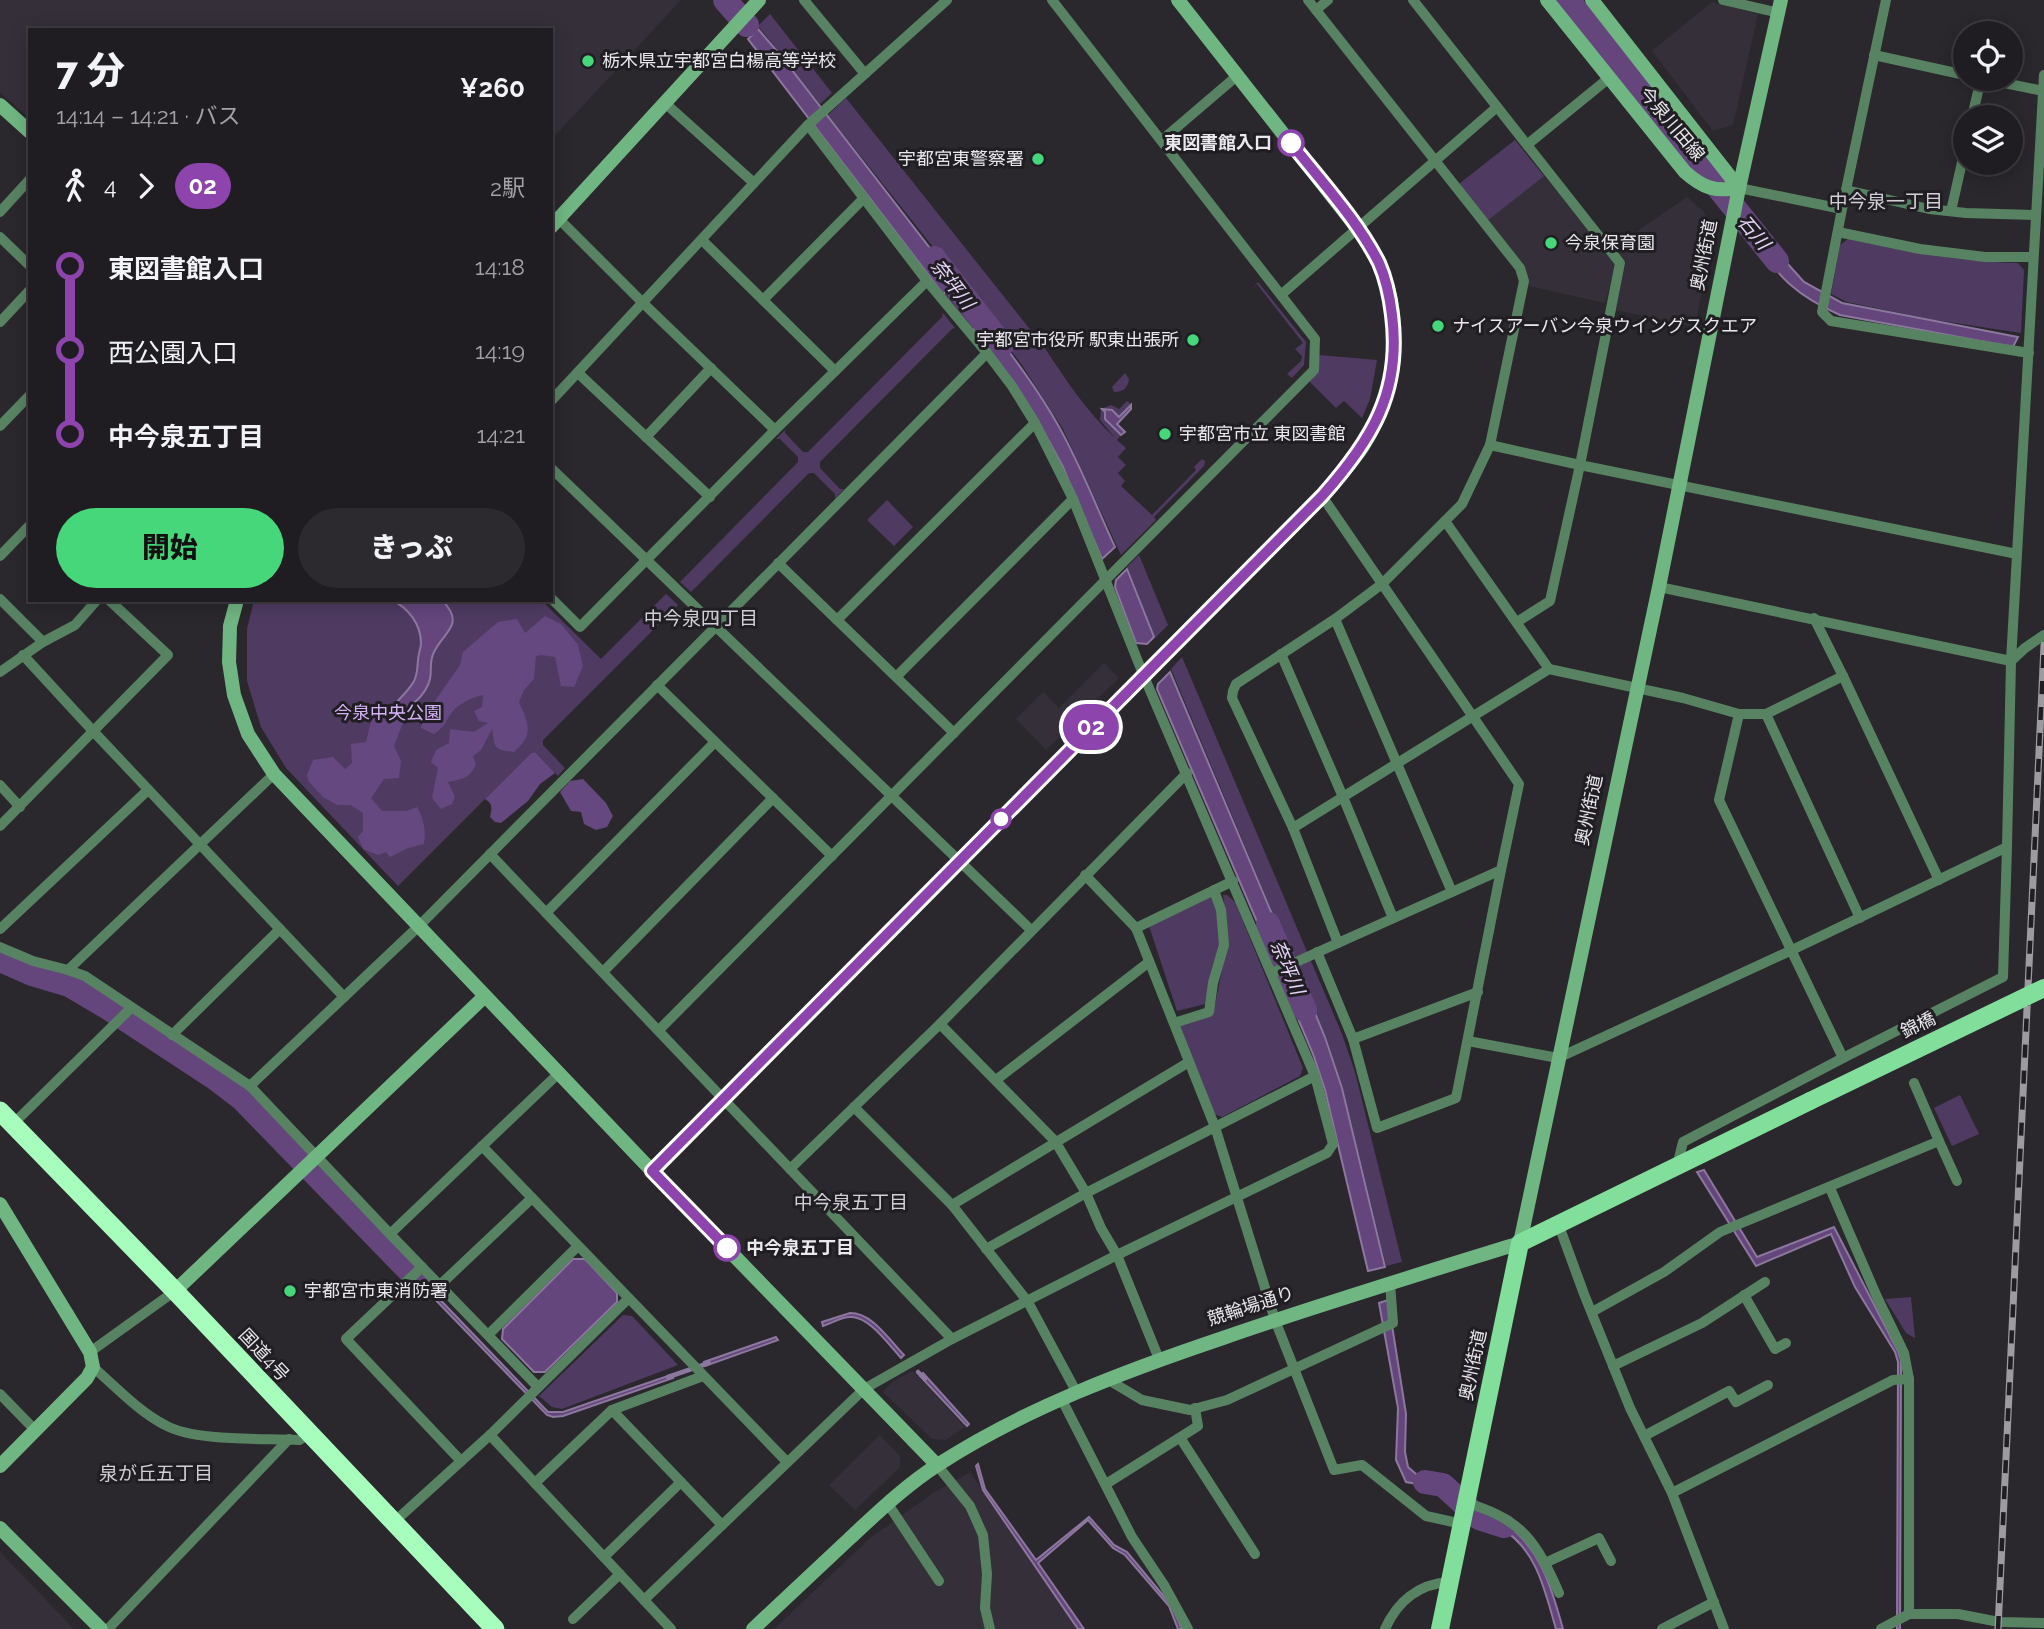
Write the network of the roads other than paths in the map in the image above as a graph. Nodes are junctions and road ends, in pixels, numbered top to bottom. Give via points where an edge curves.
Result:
1 (759, 0) edge
2 (804, 0) edge
3 (947, 0) edge
4 (1052, 0) edge
5 (1178, 0) edge
6 (1308, 0) edge
7 (1328, 0) edge
8 (1413, 0) edge
9 (1547, 0) edge
10 (1591, 0) edge
11 (1724, 0) edge
12 (1886, 0) edge
13 (1780, 7) edge
14 (1316, 10) junction
15 (1874, 55) junction
16 (1953, 72) edge
17 (864, 74) junction
18 (1238, 75) junction
19 (2044, 75) edge
20 (1609, 78) junction
21 (2023, 87) edge
22 (2043, 91) edge
23 (665, 103) junction
24 (0, 105) edge
25 (1497, 107) junction
26 (811, 122) junction
27 (28, 130) edge
28 (1161, 140) junction
29 (1528, 144) junction
30 (1434, 160) junction
31 (1959, 175) edge
32 (28, 181) edge
33 (754, 183) junction
34 (1739, 188) junction
35 (1846, 190) junction
36 (864, 198) junction
37 (1842, 209) junction
38 (1951, 211) junction
39 (0, 212) edge
40 (2035, 215) junction
41 (555, 223) edge
42 (1357, 228) junction
43 (1838, 232) junction
44 (0, 237) edge
45 (702, 240) junction
46 (2034, 257) junction
47 (28, 264) edge
48 (927, 281) junction
49 (28, 292) edge
50 (1282, 294) junction
51 (763, 300) junction
52 (643, 303) junction
53 (0, 322) edge
54 (987, 353) junction
55 (2029, 353) junction
56 (710, 368) junction
57 (835, 372) junction
58 (578, 373) junction
59 (28, 397) edge
60 (553, 399) edge
61 (1035, 423) junction
62 (0, 426) edge
63 (775, 430) junction
64 (646, 437) junction
65 (1490, 445) junction
66 (1580, 465) junction
67 (553, 470) edge
68 (1679, 485) junction
69 (1322, 496) junction
70 (710, 497) junction
71 (1073, 499) junction
72 (1445, 521) junction
73 (28, 527) edge
74 (2017, 554) junction
75 (0, 556) edge
76 (648, 561) junction
77 (778, 563) junction
78 (1106, 581) junction
79 (1382, 584) junction
80 (1659, 587) junction
81 (0, 599) edge
82 (553, 600) edge
83 (95, 602) edge
84 (111, 602) edge
85 (236, 602) edge
86 (1814, 618) junction
87 (1335, 619) junction
88 (837, 620) junction
89 (1517, 622) junction
90 (715, 626) junction
91 (2044, 635) edge
92 (43, 642) junction
93 (1281, 654) junction
94 (23, 655) junction
95 (2011, 661) junction
96 (1549, 669) junction
97 (0, 672) edge
98 (1143, 674) junction
99 (897, 676) junction
100 (1843, 676) junction
101 (657, 685) junction
102 (1637, 688) junction
103 (1739, 714) junction
104 (1766, 714) junction
105 (1474, 717) junction
106 (93, 731) junction
107 (954, 733) junction
108 (715, 742) junction
109 (1397, 764) junction
110 (274, 774) junction
111 (1186, 774) junction
112 (0, 785) edge
113 (148, 790) junction
114 (892, 796) junction
115 (1343, 797) junction
116 (773, 798) junction
117 (20, 807) junction
118 (0, 826) edge
119 (1293, 828) junction
120 (200, 844) junction
121 (2007, 847) junction
122 (490, 854) junction
123 (832, 856) junction
124 (960, 861) junction
125 (1501, 870) junction
126 (1085, 875) junction
127 (1940, 880) junction
128 (1233, 881) junction
129 (1214, 890) junction
130 (1452, 892) junction
131 (546, 913) junction
132 (1393, 918) junction
133 (1860, 918) junction
134 (420, 925) junction
135 (1136, 928) junction
136 (0, 929) edge
137 (280, 929) junction
138 (1031, 930) junction
139 (1338, 943) junction
140 (0, 947) edge
141 (1791, 950) junction
142 (1317, 952) junction
143 (1149, 962) junction
144 (68, 970) junction
145 (603, 972) junction
146 (1272, 972) junction
147 (2044, 988) edge
148 (1478, 992) junction
149 (485, 996) junction
150 (344, 997) junction
151 (131, 1008) junction
152 (1174, 1023) junction
153 (940, 1024) junction
154 (659, 1030) junction
155 (172, 1035) junction
156 (1353, 1039) junction
157 (1468, 1041) junction
158 (1558, 1058) junction
159 (1843, 1058) junction
160 (1189, 1062) junction
161 (559, 1073) junction
162 (1315, 1076) junction
163 (996, 1080) junction
164 (1914, 1083) dead end
165 (250, 1086) junction
166 (724, 1100) junction
167 (1810, 1101) joint
168 (854, 1107) junction
169 (6, 1118) edge
170 (1215, 1127) junction
171 (1055, 1141) junction
172 (1939, 1141) junction
173 (482, 1146) junction
174 (316, 1156) junction
175 (1677, 1166) junction
176 (790, 1169) junction
177 (652, 1171) junction
178 (1957, 1181) dead end
179 (1830, 1188) junction
180 (1086, 1193) junction
181 (1237, 1197) junction
182 (532, 1198) junction
183 (0, 1204) edge
184 (952, 1205) junction
185 (1558, 1223) junction
186 (390, 1234) junction
187 (1520, 1243) junction
188 (578, 1246) junction
189 (986, 1248) junction
190 (1117, 1255) junction
191 (422, 1266) junction
192 (1765, 1282) dead end
193 (1390, 1283) junction
194 (440, 1285) junction
195 (175, 1291) junction
196 (1744, 1295) junction
197 (628, 1298) junction
198 (1028, 1302) junction
199 (1592, 1312) junction
200 (1275, 1320) junction
201 (488, 1335) junction
202 (952, 1339) junction
203 (1786, 1343) dead end
204 (92, 1359) junction
205 (1159, 1359) junction
206 (1613, 1366) junction
207 (1295, 1367) junction
208 (703, 1375) junction
209 (1107, 1379) junction
210 (1909, 1379) junction
211 (1768, 1385) dead end
212 (538, 1387) junction
213 (864, 1389) junction
214 (1077, 1393) junction
215 (0, 1394) edge
216 (1062, 1400) junction
217 (1195, 1408) junction
218 (612, 1410) junction
219 (35, 1430) junction
220 (310, 1434) junction
221 (490, 1435) junction
222 (1644, 1436) junction
223 (1181, 1438) junction
224 (289, 1439) junction
225 (461, 1461) junction
226 (787, 1462) junction
227 (937, 1465) junction
228 (0, 1466) edge
229 (681, 1482) junction
230 (535, 1483) junction
231 (1106, 1485) junction
232 (1672, 1493) junction
233 (1466, 1503) junction
234 (888, 1504) junction
235 (393, 1522) junction
236 (1462, 1523) junction
237 (723, 1524) junction
238 (0, 1528) edge
239 (1255, 1554) dead end
240 (604, 1557) junction
241 (1611, 1561) dead end
242 (1545, 1563) junction
243 (620, 1574) junction
244 (939, 1581) dead end
245 (1449, 1582) junction
246 (1559, 1593) dead end
247 (644, 1600) junction
248 (1714, 1602) junction
249 (1909, 1614) junction
250 (573, 1619) dead end
251 (2044, 1623) edge
252 (93, 1626) edge
253 (108, 1629) edge
254 (495, 1629) edge
255 (671, 1629) edge
256 (753, 1629) edge
257 (990, 1629) edge
258 (1188, 1629) edge
259 (1385, 1629) edge
260 (1440, 1629) edge
261 (1662, 1629) edge
262 (1724, 1629) edge
263 (1881, 1629) edge

1 - 23 street
2 - 17 street
3 - 17 street
4 - 28 street
5 - 18 street
6 - 14 street
7 - 14 street
8 - 25 street
9 - 20 street, 今泉川田線
10 - 34 street, 今泉川田線
11 - 13 street
12 - 15 street
13 - 34 street, 奥州街道
14 - 30 street
15 - 16 street
15 - 35 street
17 - 26 street
18 - 28 street
18 - 42 street
19 - 22 street
20 - 29 street
20 - 34 street, 今泉川田線 via 1696,182 1723,191
21 - 22 street
22 - 40 street
23 - 33 street
23 - 41 street
24 - 27 street
25 - 29 street
25 - 30 street
26 - 33 street
26 - 36 street
28 - 50 street
29 - 66 street via 1620,263
30 - 42 street
30 - 65 street via 1520,268 1524,281
31 - 38 street
32 - 39 street
33 - 45 street
34 - 37 street
34 - 68 street, 奥州街道
35 - 37 street
35 - 38 street
36 - 48 street
36 - 51 street
37 - 43 street
38 - 40 street
40 - 46 street
41 - 52 street
42 - 50 street
42 - 69 street via 1380,266 1391,306 1390,381 1362,448
43 - 46 street via 1920,249
43 - 55 street via 1822,312 1831,321
44 - 47 street
45 - 51 street
45 - 52 street
46 - 55 street
48 - 54 street
48 - 57 street
49 - 53 street
50 - 78 street via 1315,339 1314,370
51 - 57 street
52 - 56 street
52 - 58 street
54 - 61 street
54 - 77 street
55 - 74 street
56 - 63 street
56 - 64 street
57 - 63 street
58 - 60 street
58 - 64 street
59 - 62 street
61 - 71 street
61 - 88 street
63 - 70 street
64 - 70 street
65 - 66 street
65 - 72 street via 1462,503
66 - 68 street
66 - 89 street via 1550,601
67 - 76 street
68 - 74 street
68 - 80 street, 奥州街道
69 - 79 street
69 - 98 street
70 - 76 street
71 - 78 street
71 - 99 street
72 - 79 street
72 - 89 street
73 - 75 street
74 - 95 street
76 - 82 street via 580,627
76 - 90 street
77 - 88 street
77 - 90 street
78 - 98 street
78 - 107 street
79 - 87 street
79 - 105 street
80 - 86 street
80 - 102 street, 奥州街道
81 - 92 street
83 - 92 street via 75,625
84 - 106 street via 168,655
85 - 110 street via 229,662 234,695 247,734
86 - 95 street
86 - 100 street
87 - 93 street
87 - 109 street
88 - 99 street
89 - 96 street
90 - 101 street
90 - 114 street
91 - 95 street
92 - 94 street
93 - 115 street
93 - 119 street via 1236,684 1232,698
94 - 97 street
94 - 106 street
95 - 121 street
96 - 102 street
96 - 105 street
98 - 111 street
98 - 124 street
99 - 107 street
100 - 104 street
100 - 127 street
101 - 108 street
101 - 122 street
102 - 103 street
102 - 158 street, 奥州街道
103 - 104 street
103 - 141 street via 1720,800
104 - 133 street
105 - 109 street
105 - 125 street via 1519,783
106 - 113 street
106 - 117 street
107 - 114 street
108 - 116 street
108 - 131 street
109 - 115 street
109 - 130 street
110 - 120 street
110 - 134 street
111 - 126 street
111 - 128 street
112 - 117 street
113 - 120 street
113 - 136 street
114 - 123 street
114 - 124 street
115 - 119 street
115 - 132 street
116 - 123 street
116 - 145 street
117 - 118 street
119 - 139 street
120 - 137 street
120 - 144 street
121 - 127 street
121 - 159 street via 2003,977
122 - 131 street
122 - 134 street
123 - 154 street
124 - 138 street
124 - 166 street
125 - 130 street
125 - 148 street
126 - 135 street
126 - 138 street
127 - 133 street
128 - 129 street
128 - 146 street
129 - 135 street
129 - 152 street via 1224,945 1209,1012
130 - 132 street
131 - 145 street
132 - 139 street
133 - 141 street
134 - 149 street
134 - 150 street
135 - 143 street
137 - 150 street
137 - 155 street
138 - 153 street
139 - 142 street
140 - 144 street
141 - 158 street
141 - 159 street
142 - 146 street
142 - 156 street
143 - 152 street
143 - 163 street
144 - 151 street via 85,976
145 - 154 street
146 - 162 street
147 - 167 main road, 錦橋, bridge
148 - 156 street
148 - 157 street
149 - 161 street
149 - 174 street
150 - 165 street
151 - 155 street
151 - 169 street
152 - 160 street
153 - 163 street
153 - 168 street
154 - 166 street
155 - 165 street
156 - 157 street via 1377,1128 1455,1098
157 - 158 street
158 - 187 street, 奥州街道
159 - 175 street via 1683,1142
160 - 170 street
160 - 171 street
161 - 173 street
161 - 177 street
162 - 170 street
162 - 181 street via 1333,1144 1327,1153
163 - 171 street
164 - 172 street
165 - 174 street
166 - 176 street
166 - 177 street
167 - 175 main road, 競輪場通り
168 - 176 street
168 - 184 street
169 - 195 highway, 国道4号
170 - 180 street
170 - 181 street
171 - 180 street
171 - 184 street
172 - 178 street
172 - 179 street
173 - 182 street
173 - 186 street
174 - 186 street
174 - 195 street
175 - 185 main road, 競輪場通り
176 - 202 street
177 - 213 street
179 - 199 street via 1720,1232 1664,1272
179 - 210 street via 1904,1353
180 - 189 street
180 - 190 street
181 - 190 street
181 - 200 street
182 - 188 street
182 - 194 street
183 - 204 street
184 - 189 street
185 - 187 main road, 競輪場通り
185 - 199 street
186 - 191 street
187 - 193 street, 競輪場通り
187 - 233 main road, 奥州街道
188 - 197 street
188 - 201 street
189 - 198 street
190 - 198 street
190 - 205 street
191 - 194 street
191 - 225 street via 346,1339
192 - 196 street
193 - 200 street, 競輪場通り
193 - 207 street via 1392,1323
194 - 201 street
195 - 204 street
195 - 220 highway, 国道4号
196 - 203 street via 1775,1349
196 - 206 street via 1702,1323
197 - 208 street
197 - 212 street
198 - 202 street
198 - 214 street
199 - 206 street
200 - 205 street, 競輪場通り
200 - 207 street
201 - 212 street
202 - 213 street
204 - 219 street via 87,1378
204 - 224 street via 144,1412 167,1427 199,1436
205 - 209 street, 競輪場通り
206 - 222 street
207 - 217 street via 1227,1400
207 - 236 street via 1334,1470 1362,1465 1426,1516
208 - 218 street
208 - 226 street
209 - 214 street, 競輪場通り
209 - 217 street via 1142,1400
210 - 232 street via 1893,1380
210 - 249 street
211 - 222 street via 1736,1402 1729,1391
212 - 221 street
213 - 226 street
213 - 227 street
214 - 216 street, 競輪場通り
215 - 219 street
216 - 227 street, 競輪場通り
216 - 231 street
217 - 223 street via 1198,1426
218 - 229 street
218 - 230 street
219 - 228 street
220 - 224 street
220 - 235 highway, 国道4号
221 - 225 street
221 - 230 street
222 - 232 street
223 - 231 street
223 - 239 street
224 - 253 street
225 - 235 street
226 - 237 street
227 - 234 street, 競輪場通り
227 - 257 street via 970,1506 983,1535
229 - 237 street
229 - 240 street
230 - 240 street
231 - 258 street
232 - 248 street
233 - 236 main road, 奥州街道
233 - 242 street via 1496,1513 1519,1528
234 - 244 street
234 - 256 street, 競輪場通り
235 - 254 highway, 国道4号
236 - 245 main road, 奥州街道
237 - 247 street
238 - 252 street
240 - 243 street
241 - 242 street via 1599,1538
242 - 246 street
243 - 247 street
243 - 250 street
245 - 259 street via 1419,1589 1392,1612
245 - 260 main road, 奥州街道
247 - 255 street
248 - 261 street
248 - 262 street
249 - 251 street
249 - 263 street

